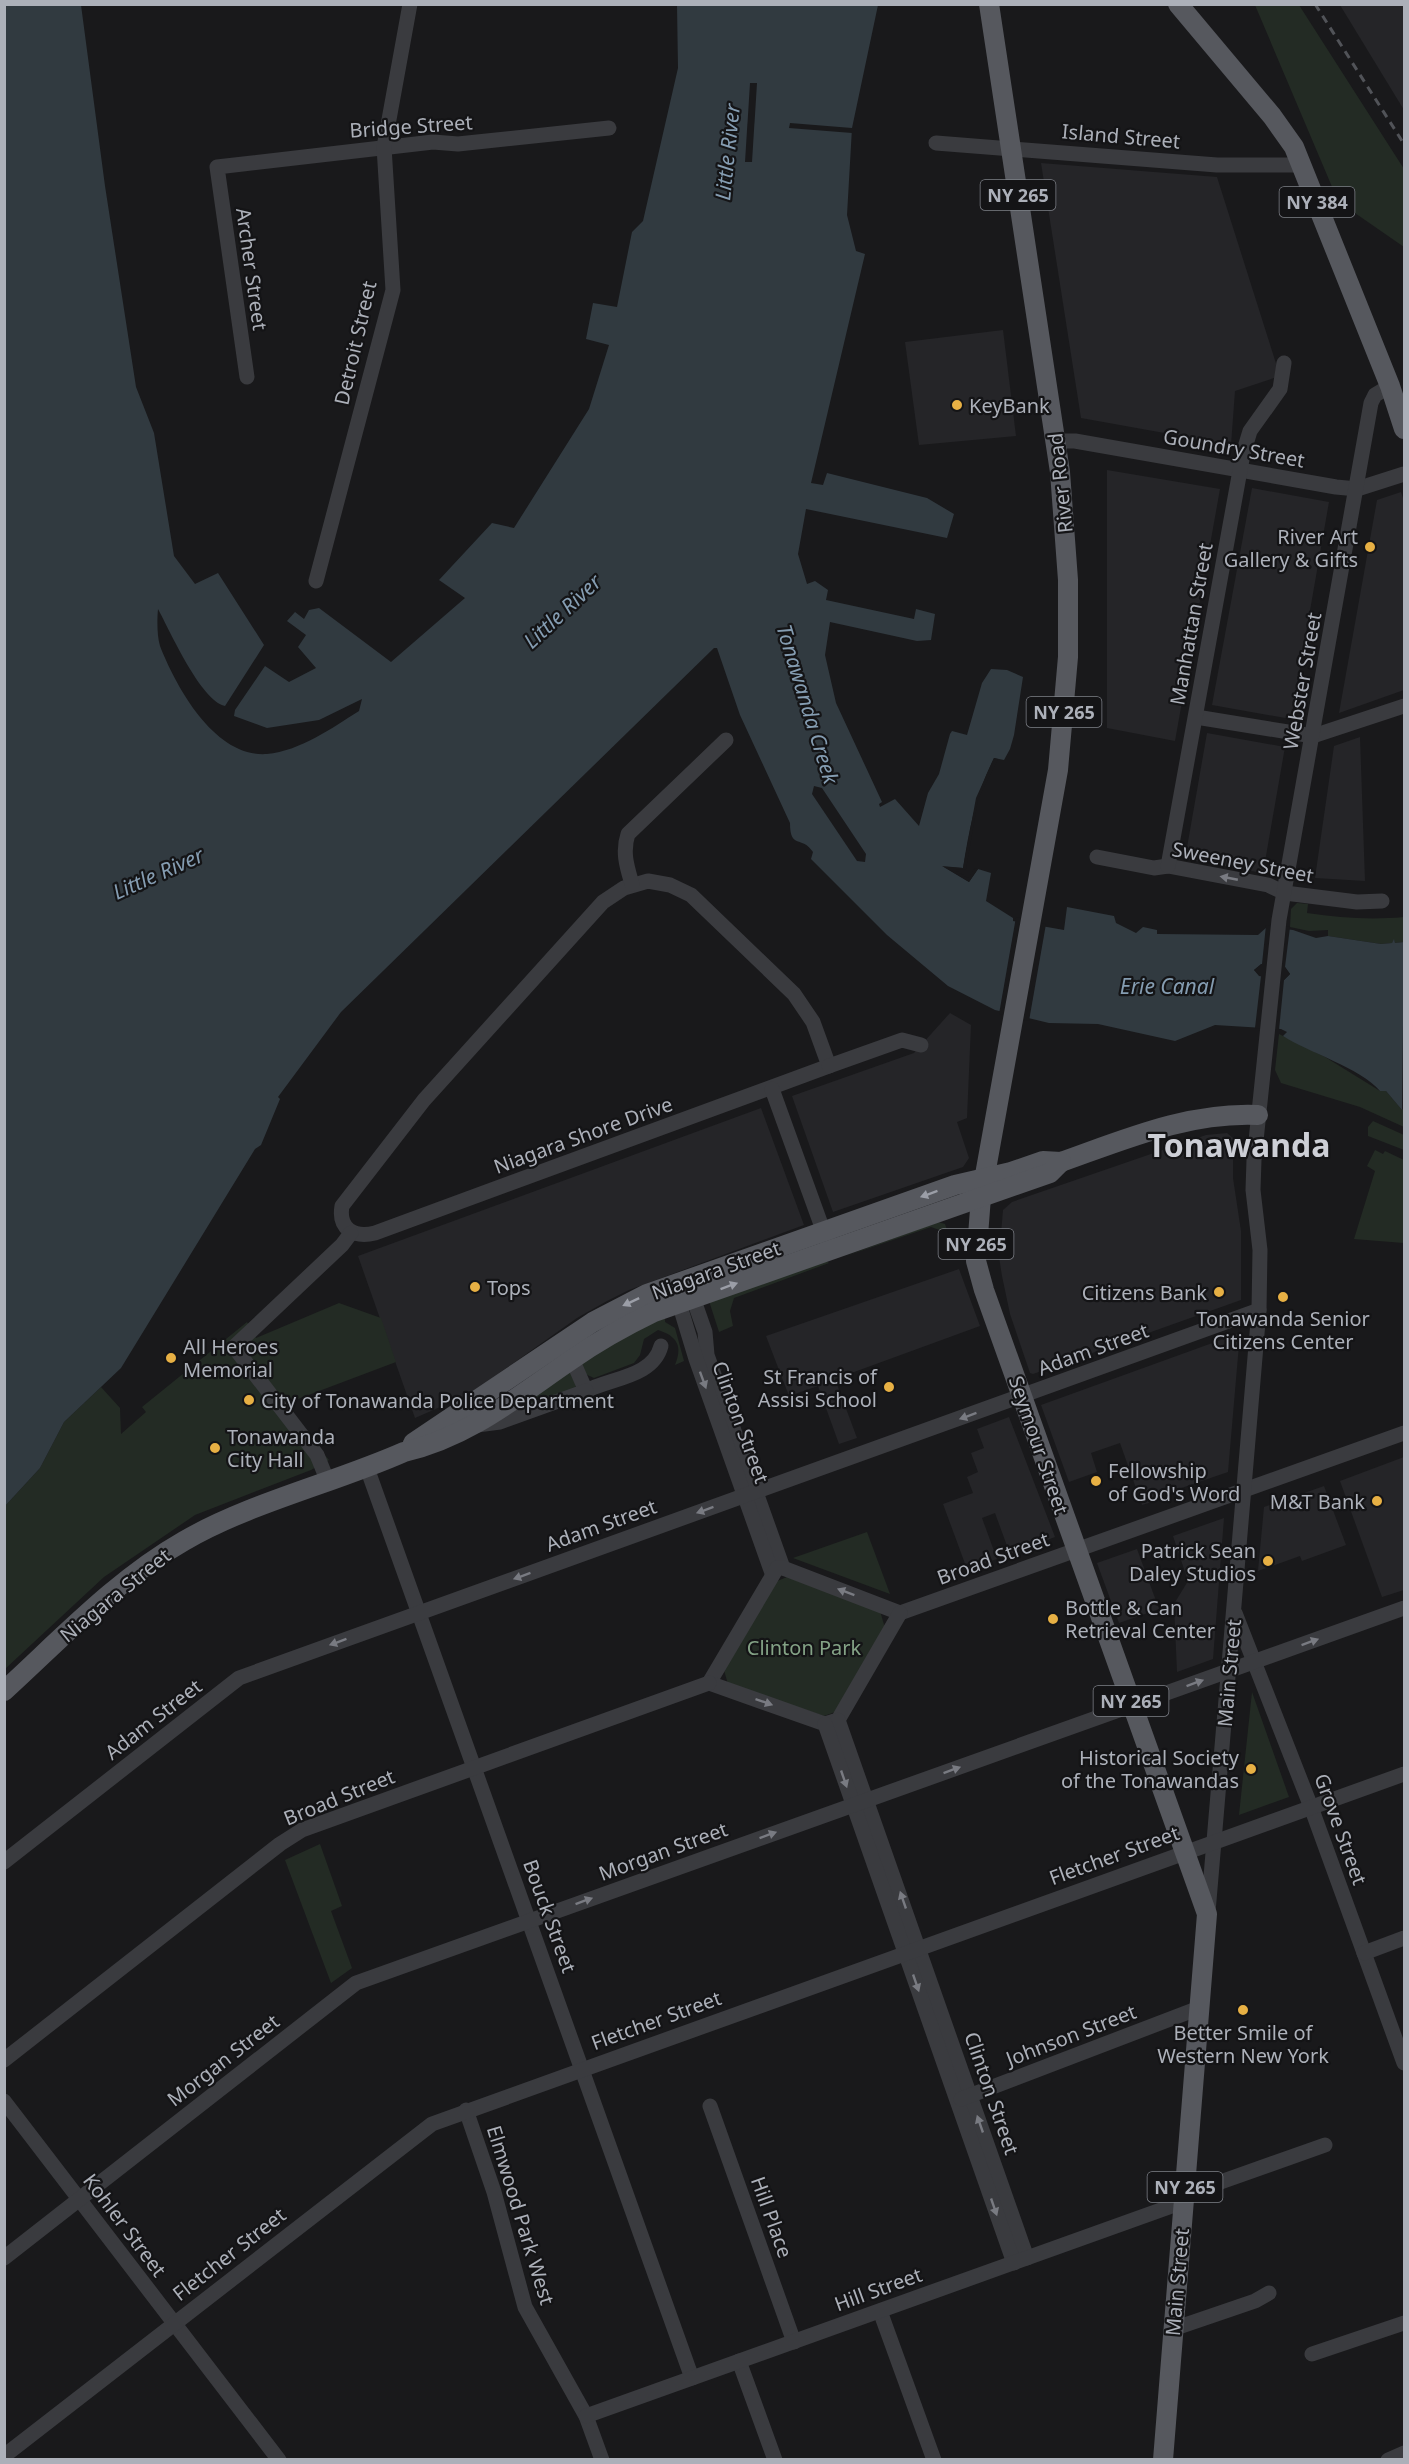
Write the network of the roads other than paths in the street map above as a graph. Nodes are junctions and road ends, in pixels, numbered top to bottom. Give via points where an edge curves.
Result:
1 (410, 4) edge
2 (989, 4) edge
3 (1179, 4) edge
4 (609, 128) dead end
5 (936, 143) dead end
6 (384, 147) junction
7 (1011, 148) junction
8 (1303, 165) junction
9 (217, 167) joint
10 (1284, 363) dead end
11 (247, 377) dead end
12 (1390, 386) junction
13 (1404, 429) edge
14 (1056, 441) junction
15 (1240, 472) junction
16 (1404, 474) edge
17 (1357, 489) junction
18 (316, 580) dead end
19 (1404, 706) edge
20 (1196, 717) junction
21 (1313, 736) junction
22 (726, 740) dead end
23 (1097, 857) dead end
24 (1168, 866) junction
25 (633, 884) junction
26 (1285, 893) junction
27 (1382, 901) dead end
28 (1024, 962) joint
29 (1271, 994) joint
30 (921, 1045) dead end
31 (829, 1066) junction
32 (772, 1089) junction
33 (1258, 1115) junction
34 (983, 1188) junction
35 (351, 1233) junction
36 (827, 1241) junction
37 (680, 1282) junction
38 (686, 1301) junction
39 (1259, 1310) junction
40 (661, 1347) dead end
41 (572, 1359) junction
42 (586, 1391) junction
43 (1023, 1397) junction
44 (477, 1425) junction
45 (1404, 1433) edge
46 (405, 1452) junction
47 (367, 1468) junction
48 (328, 1482) junction
49 (1244, 1490) junction
50 (750, 1493) junction
51 (1077, 1550) junction
52 (778, 1570) junction
53 (1404, 1608) edge
54 (1234, 1610) junction
55 (420, 1613) junction
56 (900, 1613) junction
57 (1255, 1661) junction
58 (1229, 1671) junction
59 (709, 1683) junction
60 (4, 1691) edge
61 (1132, 1705) junction
62 (831, 1722) junction
63 (475, 1767) junction
64 (1404, 1774) edge
65 (861, 1802) junction
66 (1311, 1807) junction
67 (1215, 1841) junction
68 (1185, 1852) junction
69 (4, 1862) edge
70 (1208, 1914) junction
71 (529, 1921) junction
72 (1404, 1938) edge
73 (912, 1950) junction
74 (1364, 1953) junction
75 (1199, 2008) junction
76 (4, 2060) edge
77 (1404, 2063) edge
78 (582, 2068) junction
79 (964, 2098) junction
80 (4, 2101) edge
81 (710, 2106) dead end
82 (466, 2110) junction
83 (1325, 2145) dead end
84 (1184, 2198) junction
85 (80, 2199) junction
86 (4, 2258) edge
87 (1021, 2261) junction
88 (1269, 2294) dead end
89 (880, 2311) junction
90 (174, 2323) junction
91 (1404, 2323) edge
92 (1173, 2329) junction
93 (794, 2342) junction
94 (1312, 2354) dead end
95 (739, 2361) junction
96 (692, 2378) junction
97 (586, 2415) junction
98 (1404, 2453) edge
99 (4, 2456) edge
100 (279, 2460) edge
101 (602, 2460) edge
102 (775, 2460) edge
103 (934, 2460) edge
104 (1163, 2460) edge
105 (1388, 2460) edge

1 - 6 street, Detroit Street
2 - 7 main road, River Road / NY 265
3 - 8 main road, NY 384 via 1272,116
4 - 6 street, Bridge Street via 458,144 433,142
5 - 7 street, Island Street
6 - 9 street, Bridge Street
6 - 18 street, Detroit Street via 393,290
7 - 8 street, Island Street via 1217,165
7 - 14 main road, River Road / NY 265
8 - 12 main road, NY 384
9 - 11 street, Archer Street
10 - 15 street, Manhattan Street via 1280,389 1250,431
12 - 13 main road, NY 384
12 - 17 street, Webster Street via 1375,395 1371,403
14 - 15 street, Goundry Street via 1075,441
14 - 28 main road, River Road / NY 265 via 1065,531 1068,657 1058,770
15 - 17 street, Goundry Street
15 - 20 street, Manhattan Street
16 - 17 street, Goundry Street
17 - 21 street, Webster Street
19 - 21 street
20 - 21 street
20 - 24 street, Manhattan Street
21 - 26 street, Webster Street
22 - 25 street via 628,834 625,858
23 - 24 street, Sweeney Street via 1154,868
26 -> 24 street, Sweeney Street via 1268,885
25 - 31 street via 651,881 670,885 701,903 794,994 813,1022
25 - 35 street via 603,902 417,1109 342,1206 342,1221
26 - 27 street, Sweeney Street via 1357,902
26 - 29 street, Webster Street
28 - 34 main road, Seymour Street / NY 265
29 - 33 street, Main Street
30 - 31 street, Niagara Shore Drive via 902,1040
31 - 32 street, Niagara Shore Drive
32 - 35 street, Niagara Shore Drive via 375,1233
32 - 36 street
33 - 34 main road, Niagara Street via 1183,1120 1061,1162 1043,1161
33 - 39 street, Main Street via 1253,1182 1260,1250
34 - 36 main road, Niagara Street via 955,1185
34 - 43 main road, Seymour Street / NY 265 via 976,1268
35 - 48 street via 234,1347 317,1455
36 - 37 main road, Niagara Street
38 -> 36 main road, Niagara Street
37 - 38 street, Clinton Street
37 -> 46 main road, Niagara Street via 593,1322 419,1437
38 - 41 main road, Niagara Street via 632,1323
38 - 50 street, Clinton Street
39 - 43 street, Adam Street
39 - 49 street, Main Street
40 - 42 street, Niagara Street via 658,1358 648,1368
41 - 42 street
41 - 44 main road, Niagara Street
42 - 44 street, Niagara Street via 500,1422
43 -> 50 street, Adam Street
43 - 51 main road, Seymour Street / NY 265
44 - 46 main road, Niagara Street via 427,1447
45 - 49 street, Broad Street
46 - 47 main road, Niagara Street
47 - 48 main road, Niagara Street
47 - 55 street, Bouck Street
48 - 60 main road, Niagara Street via 208,1528 161,1555 118,1588
49 - 51 street, Broad Street
49 - 54 street, Main Street
50 - 52 street, Clinton Street
50 -> 55 street, Adam Street
51 - 56 street, Broad Street
51 - 61 main road, Seymour Street / NY 265
56 -> 52 street
52 - 59 street
57 -> 53 street, Morgan Street
54 - 57 street, Grove Street
54 - 58 street, Main Street
55 - 63 street, Bouck Street
55 -> 69 street, Adam Street via 239,1678
56 - 62 street
57 - 58 street, Morgan Street
57 - 66 street, Grove Street
61 -> 58 street, Morgan Street
58 - 67 street, Main Street
59 -> 62 street
59 - 63 street, Broad Street
65 -> 61 street, Morgan Street
61 - 68 main road, Seymour Street / NY 265
62 - 65 street, Clinton Street
63 - 71 street, Bouck Street
63 - 76 street, Broad Street via 302,1830
64 - 66 street, Fletcher Street
71 -> 65 street, Morgan Street
65 - 73 street, Clinton Street
66 - 67 street, Fletcher Street
66 - 74 street, Grove Street
67 - 68 street, Fletcher Street
67 - 70 street, Main Street
68 - 70 main road, Seymour Street / NY 265
68 - 73 street, Fletcher Street
70 - 75 main road, Main Street / NY 265
71 - 78 street, Bouck Street
71 - 85 street, Morgan Street via 357,1983
72 - 74 street
73 - 78 street, Fletcher Street
73 - 79 street, Clinton Street
74 - 77 street, Grove Street
75 - 79 street, Johnson Street
75 - 84 main road, Main Street / NY 265
78 - 82 street, Fletcher Street
78 - 96 street, Bouck Street
79 - 87 street, Clinton Street
80 - 85 street, Kohler Street
81 - 93 street, Hill Place
82 - 90 street, Fletcher Street via 432,2124 412,2138
82 - 97 street, Elmwood Park West via 494,2192 525,2307
83 - 84 street, Hill Street
84 - 87 street, Hill Street
84 - 92 main road, Main Street / NY 265
85 - 86 street, Morgan Street
85 - 90 street, Kohler Street
87 - 89 street, Hill Street
88 - 92 street
89 - 93 street, Hill Street
89 - 103 street
90 - 99 street, Fletcher Street
90 - 100 street, Kohler Street
91 - 94 street
92 - 104 main road, Main Street / NY 265
93 - 95 street, Hill Street
95 - 96 street, Hill Street
95 - 102 street
96 - 97 street, Hill Street
97 - 101 street, Elmwood Park West
98 - 105 street

